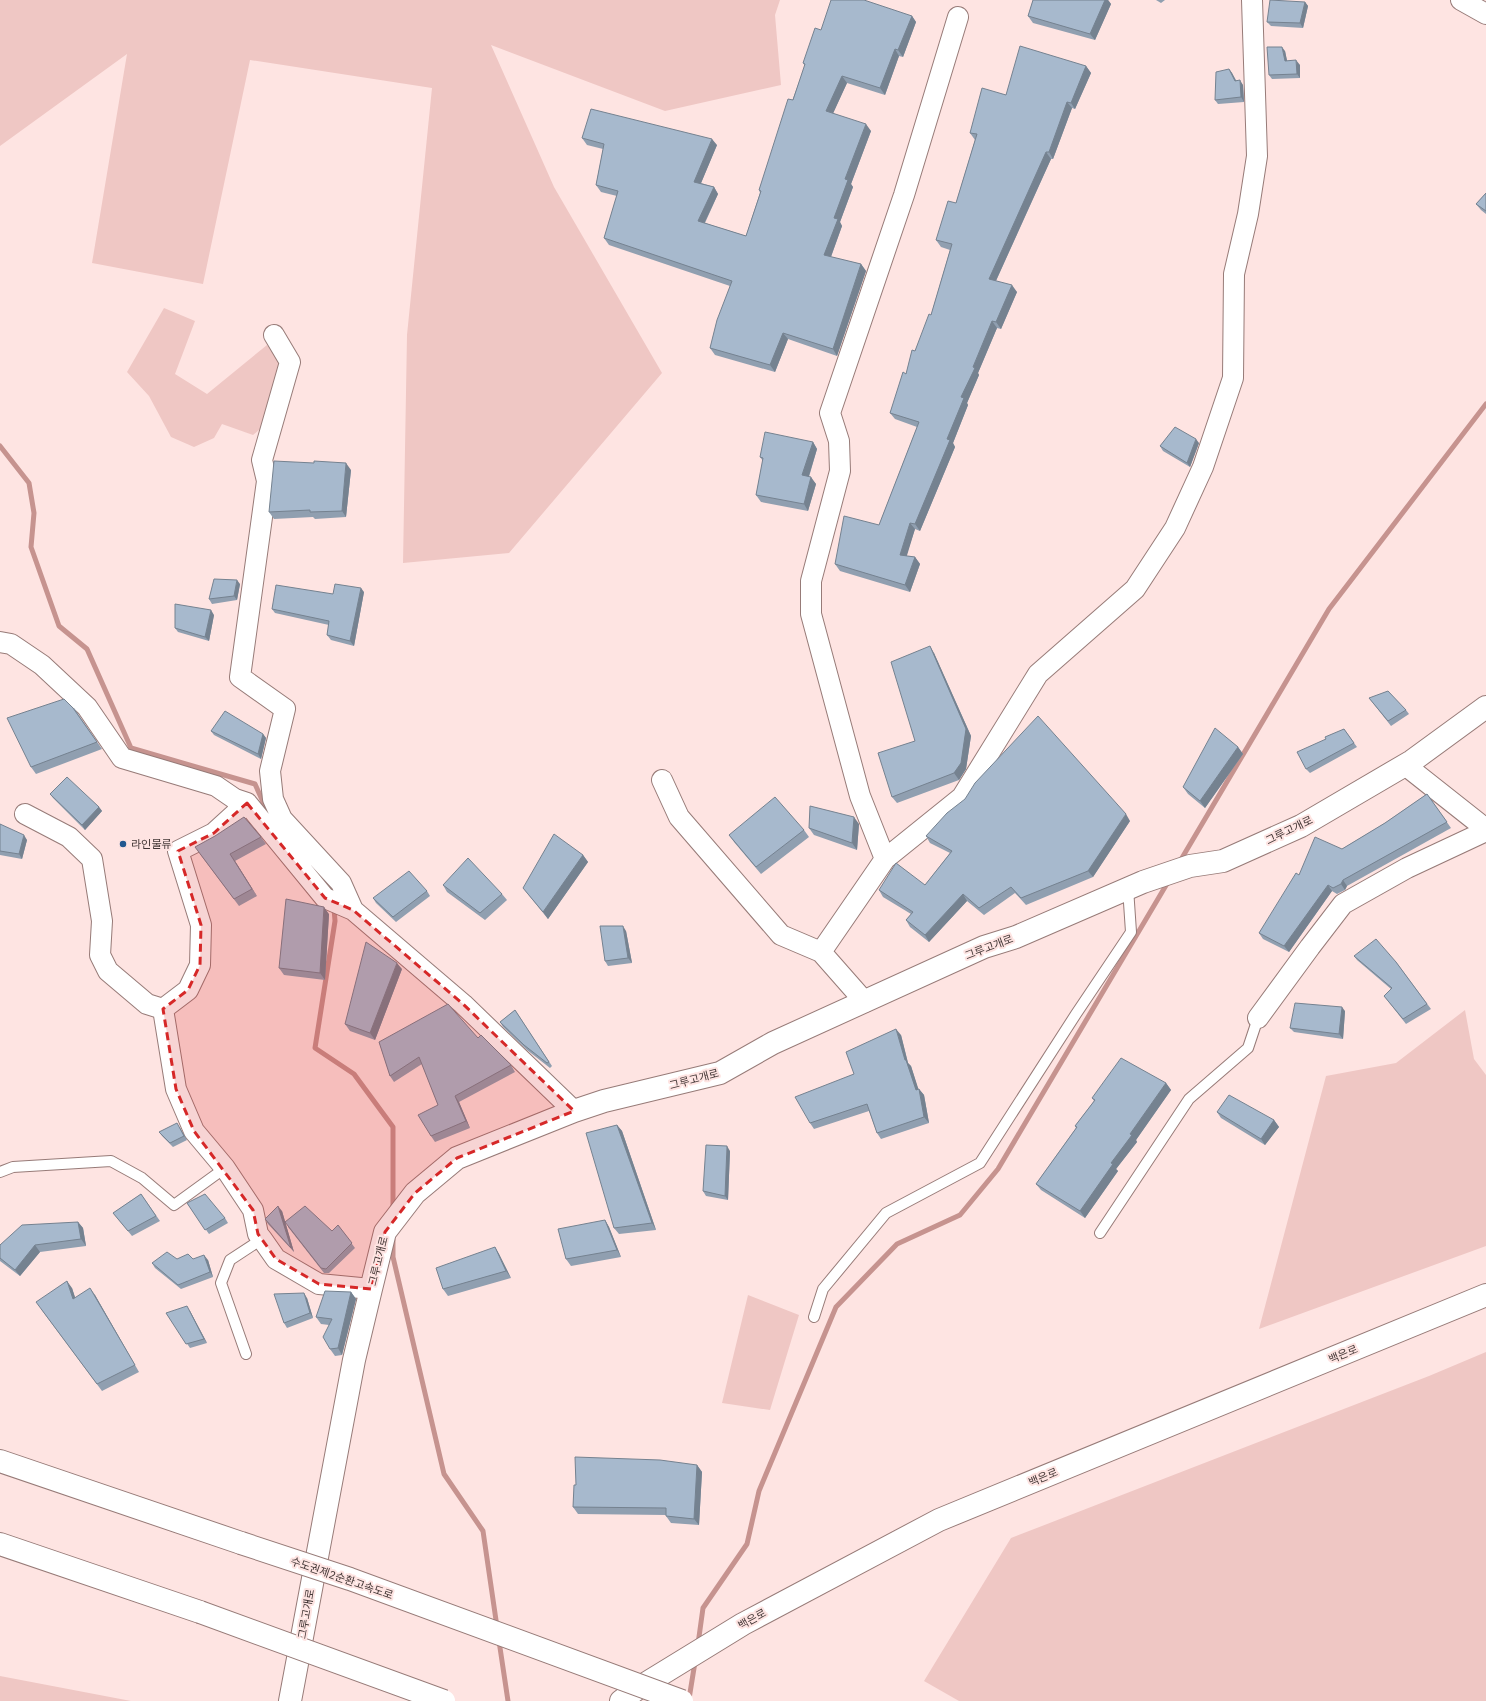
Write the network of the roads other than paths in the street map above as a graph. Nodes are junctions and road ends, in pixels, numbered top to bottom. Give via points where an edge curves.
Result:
1 (1252, 0) edge
2 (1461, 0) edge
3 (1486, 14) edge
4 (958, 17) dead end
5 (274, 335) dead end
6 (0, 642) edge
7 (1486, 707) edge
8 (1405, 765) junction
9 (662, 780) dead end
10 (247, 803) junction
11 (25, 814) dead end
12 (1486, 830) edge
13 (885, 859) junction
14 (1135, 885) junction
15 (349, 908) junction
16 (821, 952) junction
17 (864, 1002) junction
18 (163, 1009) junction
19 (1258, 1018) joint
20 (574, 1111) junction
21 (225, 1168) junction
22 (0, 1172) edge
23 (1100, 1233) dead end
24 (262, 1239) junction
25 (371, 1289) junction
26 (1486, 1295) edge
27 (814, 1317) dead end
28 (246, 1354) dead end
29 (0, 1461) edge
30 (0, 1544) edge
31 (629, 1695) edge
32 (290, 1701) edge
33 (444, 1701) edge
34 (682, 1701) edge

1 - 13 street via 1257,156 1248,214 1234,274 1233,378 1203,467 1175,528 1135,589 1038,674 962,797
2 - 3 street
4 - 13 street via 904,195 830,413 839,441 840,471 811,581 811,614 860,796
5 - 15 street via 290,362 262,460 267,481 240,677 285,710 270,771 273,798 282,819 341,883
6 - 10 street via 11,644 42,665 87,707 122,758 216,786 235,799
7 - 8 main road, 그루고개로
8 - 12 street
8 - 14 main road, 그루고개로 via 1301,826 1223,861 1190,866
9 - 16 street via 679,816 781,935
10 - 15 street via 325,898
10 - 18 street via 214,833 178,851 200,925 200,965 188,990
11 - 18 street via 69,837 92,859 102,921 100,955 108,971 147,1004
12 - 19 street via 1406,868 1343,904
13 - 16 street
14 - 17 main road, 그루고개로 via 1016,937 984,947
14 - 27 lane via 1131,932 980,1163 886,1214 824,1289
15 - 20 street via 462,1004
16 - 17 street
17 - 20 main road, 그루고개로 via 773,1043 720,1073 604,1101
18 - 21 street via 176,1089 194,1131
19 - 23 lane via 1248,1048 1189,1100
20 - 25 main road, 그루고개로 via 457,1158 415,1193 385,1232
21 - 22 lane via 174,1205 142,1178 111,1161 13,1167
21 - 24 street via 253,1210 258,1234
24 - 25 street via 276,1259 319,1284
24 - 28 lane via 230,1260 221,1283
25 - 32 main road, 그루고개로 via 354,1360
26 - 31 main road, 백은로 via 939,1520 743,1624
29 - 34 main road, 수도권제2순환고속도로, bridge via 350,1579
30 - 33 main road, bridge via 200,1612

